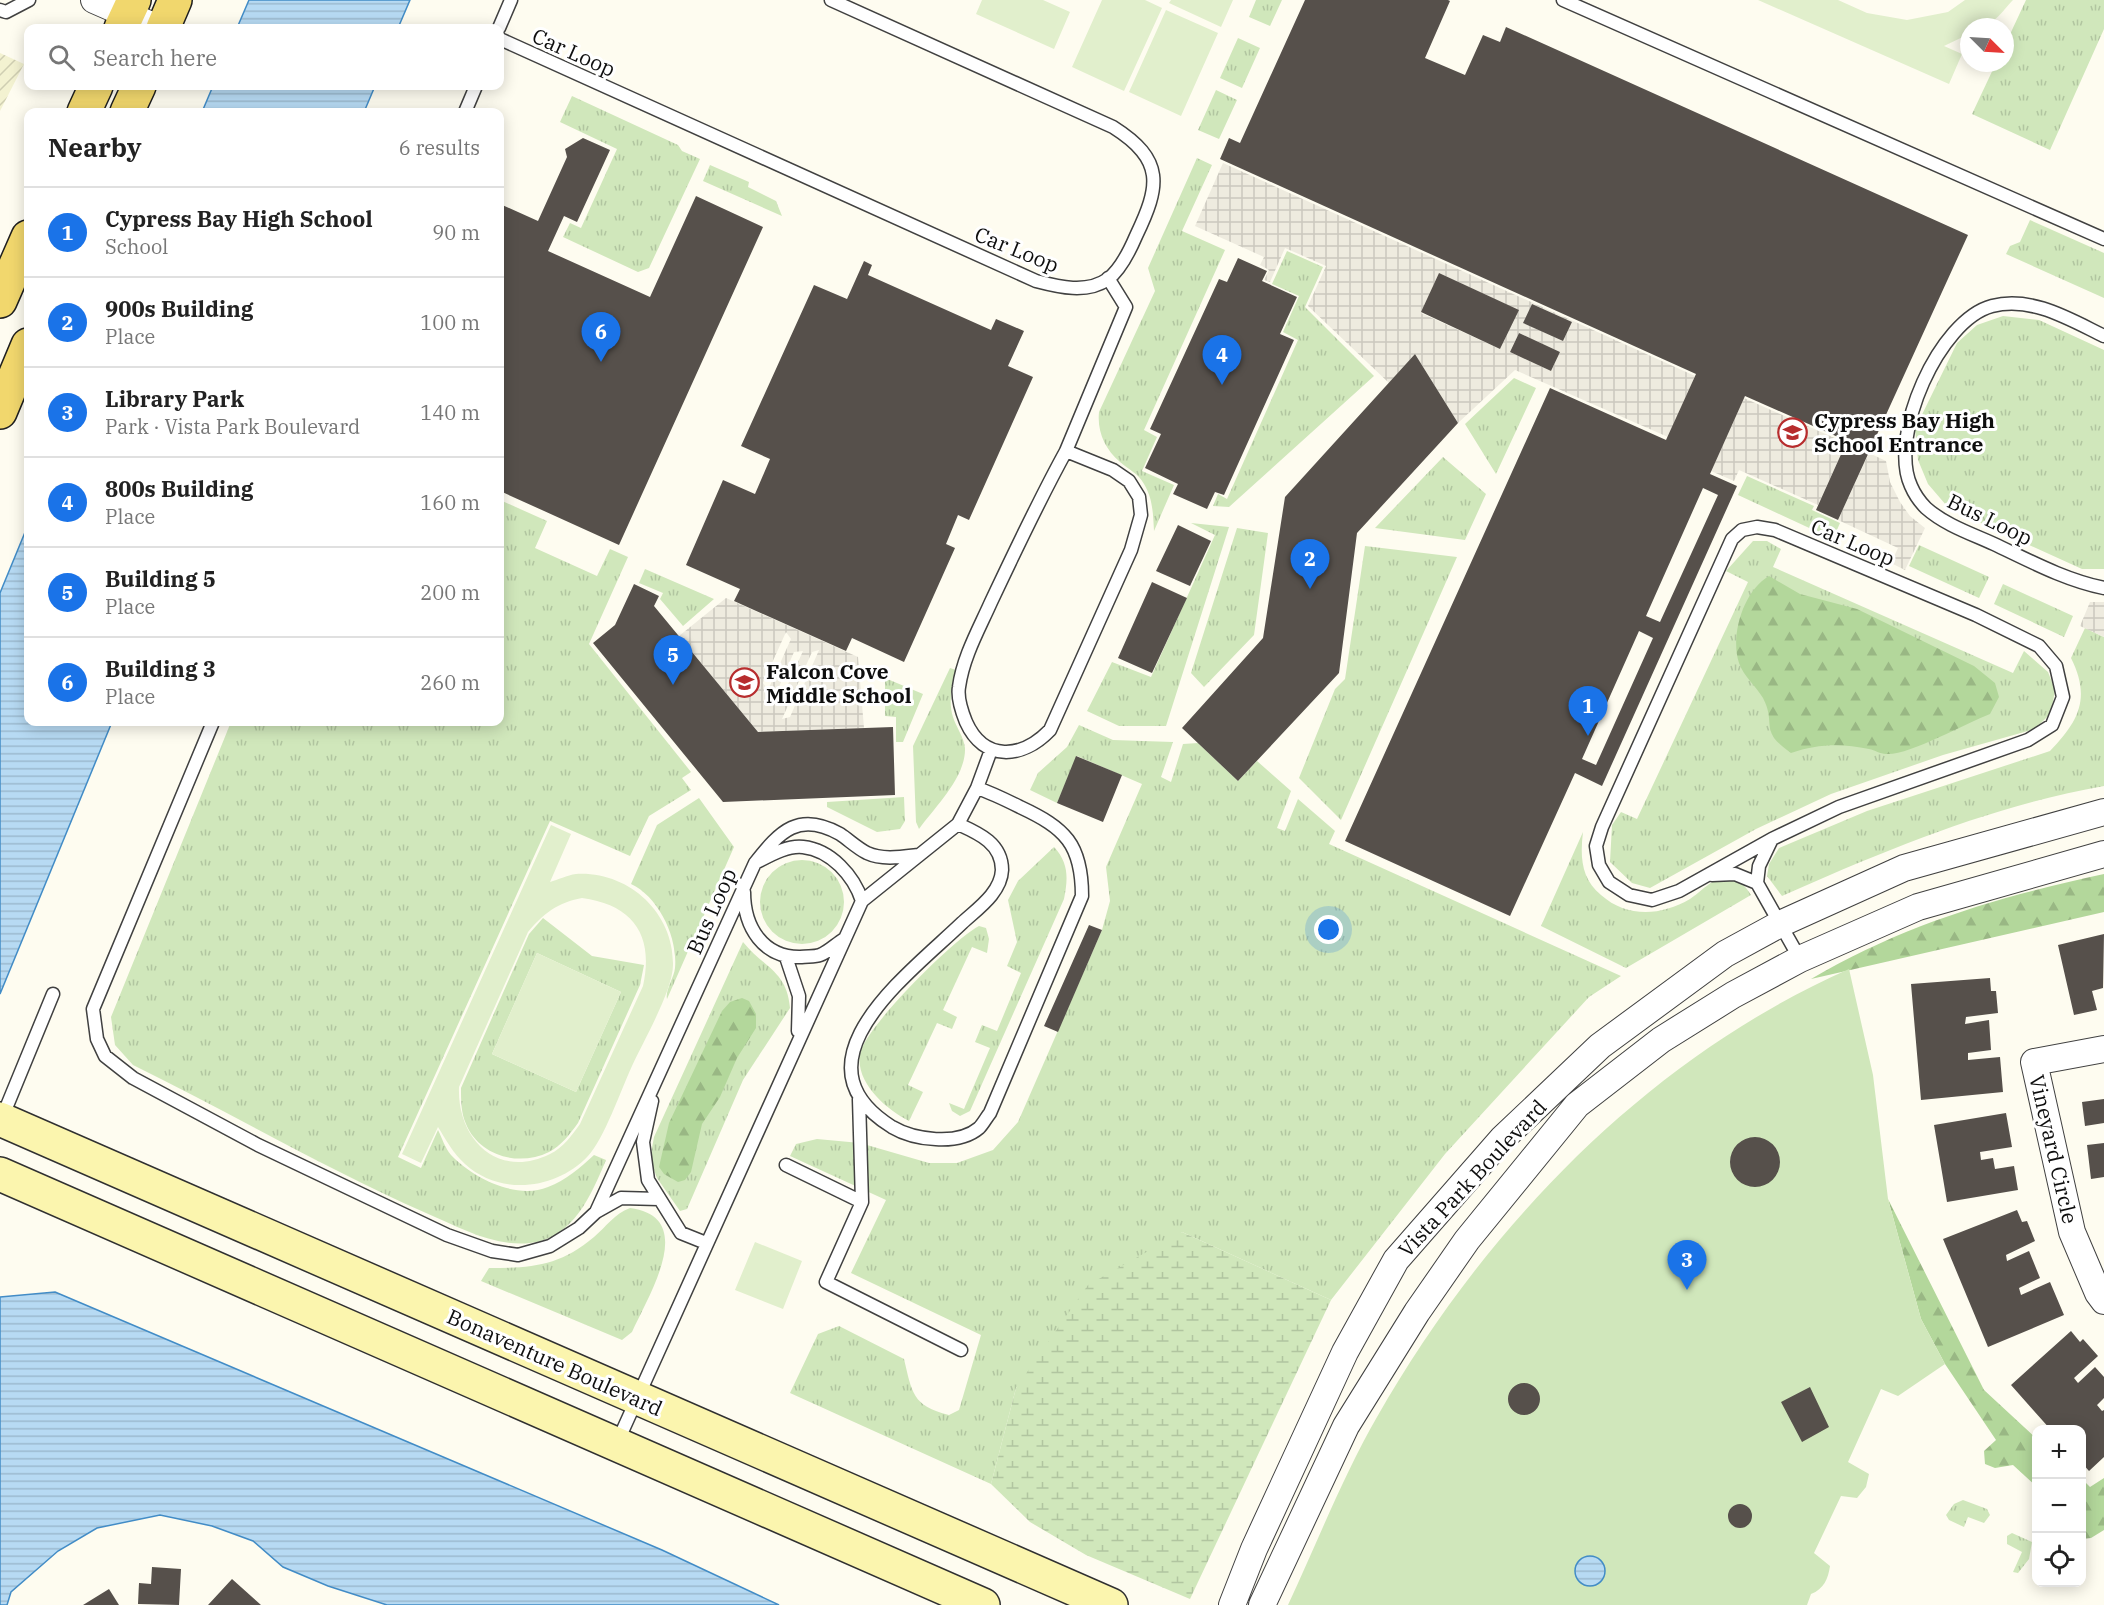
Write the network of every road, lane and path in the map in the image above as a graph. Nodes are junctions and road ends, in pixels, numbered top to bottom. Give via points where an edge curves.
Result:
1 (30, 0) edge
2 (94, 0) edge
3 (175, 0) edge
4 (511, 0) edge
5 (831, 0) edge
6 (1563, 0) edge
7 (0, 9) edge
8 (128, 14) edge
9 (149, 24) edge
10 (165, 24) edge
11 (501, 24) edge
12 (504, 41) edge
13 (94, 90) edge
14 (137, 90) edge
15 (474, 90) edge
16 (86, 108) edge
17 (129, 108) edge
18 (467, 108) edge
19 (2104, 239) edge
20 (24, 246) edge
21 (1108, 278) junction
22 (0, 301) edge
23 (2104, 336) edge
24 (24, 354) edge
25 (2, 404) edge
26 (1066, 451) junction
27 (2104, 588) edge
28 (211, 726) edge
29 (991, 750) junction
30 (977, 788) junction
31 (2104, 812) edge
32 (958, 824) junction
33 (1772, 839) junction
34 (2104, 854) edge
35 (918, 855) junction
36 (755, 862) junction
37 (1703, 876) junction
38 (1757, 883) junction
39 (744, 888) junction
40 (862, 901) junction
41 (1780, 924) junction
42 (844, 939) junction
43 (786, 957) junction
44 (1800, 959) junction
45 (53, 994) dead end
46 (2104, 1049) edge
47 (788, 1060) junction
48 (657, 1077) junction
49 (859, 1099) junction
50 (1, 1119) edge
51 (786, 1165) dead end
52 (0, 1174) edge
53 (659, 1199) junction
54 (861, 1202) junction
55 (596, 1212) junction
56 (706, 1243) junction
57 (2104, 1301) edge
58 (961, 1350) dead end
59 (637, 1398) junction
60 (616, 1444) junction
61 (984, 1605) edge
62 (1111, 1605) edge
63 (1232, 1605) edge
64 (1262, 1605) edge

1 - 7 lane via 6,12
2 - 8 street
3 - 10 main road
4 - 11 lane
5 - 21 lane via 1134,140 1147,156 1153,178 1152,203 1129,252
6 - 19 lane
8 - 9 street
12 - 21 lane, Car Loop via 1036,281 1061,288 1085,288
13 - 16 main road
14 - 17 main road
15 - 18 lane
20 - 22 main road
21 - 26 lane via 1126,307
23 - 27 lane, Bus Loop via 2043,307 2019,303 1993,306 1969,316 1941,348 1909,417 1904,444 1911,486 1926,508 1951,525 2069,578
24 - 25 main road
26 - 29 lane via 1031,514 972,643 958,688 972,735
26 - 29 lane via 1113,470 1129,481 1141,514 1131,550 1050,730 1026,748
28 - 55 lane via 93,1010 97,1039 105,1056 133,1078 258,1145 447,1235 492,1251 518,1255 550,1246
29 - 30 lane
30 - 32 lane
30 - 49 lane via 1041,816 1062,831 1082,869 1082,896 990,1113 978,1128 957,1138 921,1137 876,1117
31 - 41 street, Vista Park Boulevard via 1904,868
32 - 35 lane
32 - 49 lane via 991,841 999,854 1002,871 994,893 896,986 856,1039 850,1059 851,1080
33 - 37 lane, Car Loop
33 - 37 lane, Car Loop via 1839,807 2036,735 2052,725 2063,697 2056,666 2040,646 1976,615 1775,531 1756,527 1742,530 1732,539 1596,846 1599,865 1609,882 1629,895 1652,900 1679,891
33 - 38 lane via 1759,866
34 - 44 street, Vista Park Boulevard via 1918,906
35 - 36 lane via 886,857 868,853 840,834 809,824 777,834
35 - 40 lane
36 - 39 lane, Bus Loop
36 - 40 lane, Bus Loop via 779,851 802,847 825,854 847,874
37 - 38 lane, Car Loop via 1726,873
38 - 41 lane
39 - 43 lane via 744,909 750,929 764,946
39 - 48 lane, Bus Loop
40 - 42 lane
41 - 44 lane
41 - 63 street, Vista Park Boulevard via 1725,954 1600,1046 1502,1139 1396,1260 1345,1352
42 - 43 lane via 819,956
42 - 47 lane
43 - 47 lane via 799,996 799,1027
44 - 64 street, Vista Park Boulevard via 1661,1040 1577,1105 1467,1240 1417,1312 1346,1426
45 - 50 lane
46 - 57 street, Vineyard Circle via 2034,1062 2072,1232
47 - 56 lane
48 - 53 lane via 643,1142 648,1180
48 - 55 lane, Bus Loop
49 - 54 lane
50 - 59 main road, Bonaventure Boulevard
51 - 54 lane
52 - 60 main road
53 - 55 lane via 621,1198
53 - 56 lane via 681,1233
54 - 58 lane via 826,1282
56 - 59 lane
59 - 60 lane
59 - 62 main road, Bonaventure Boulevard
60 - 61 main road

